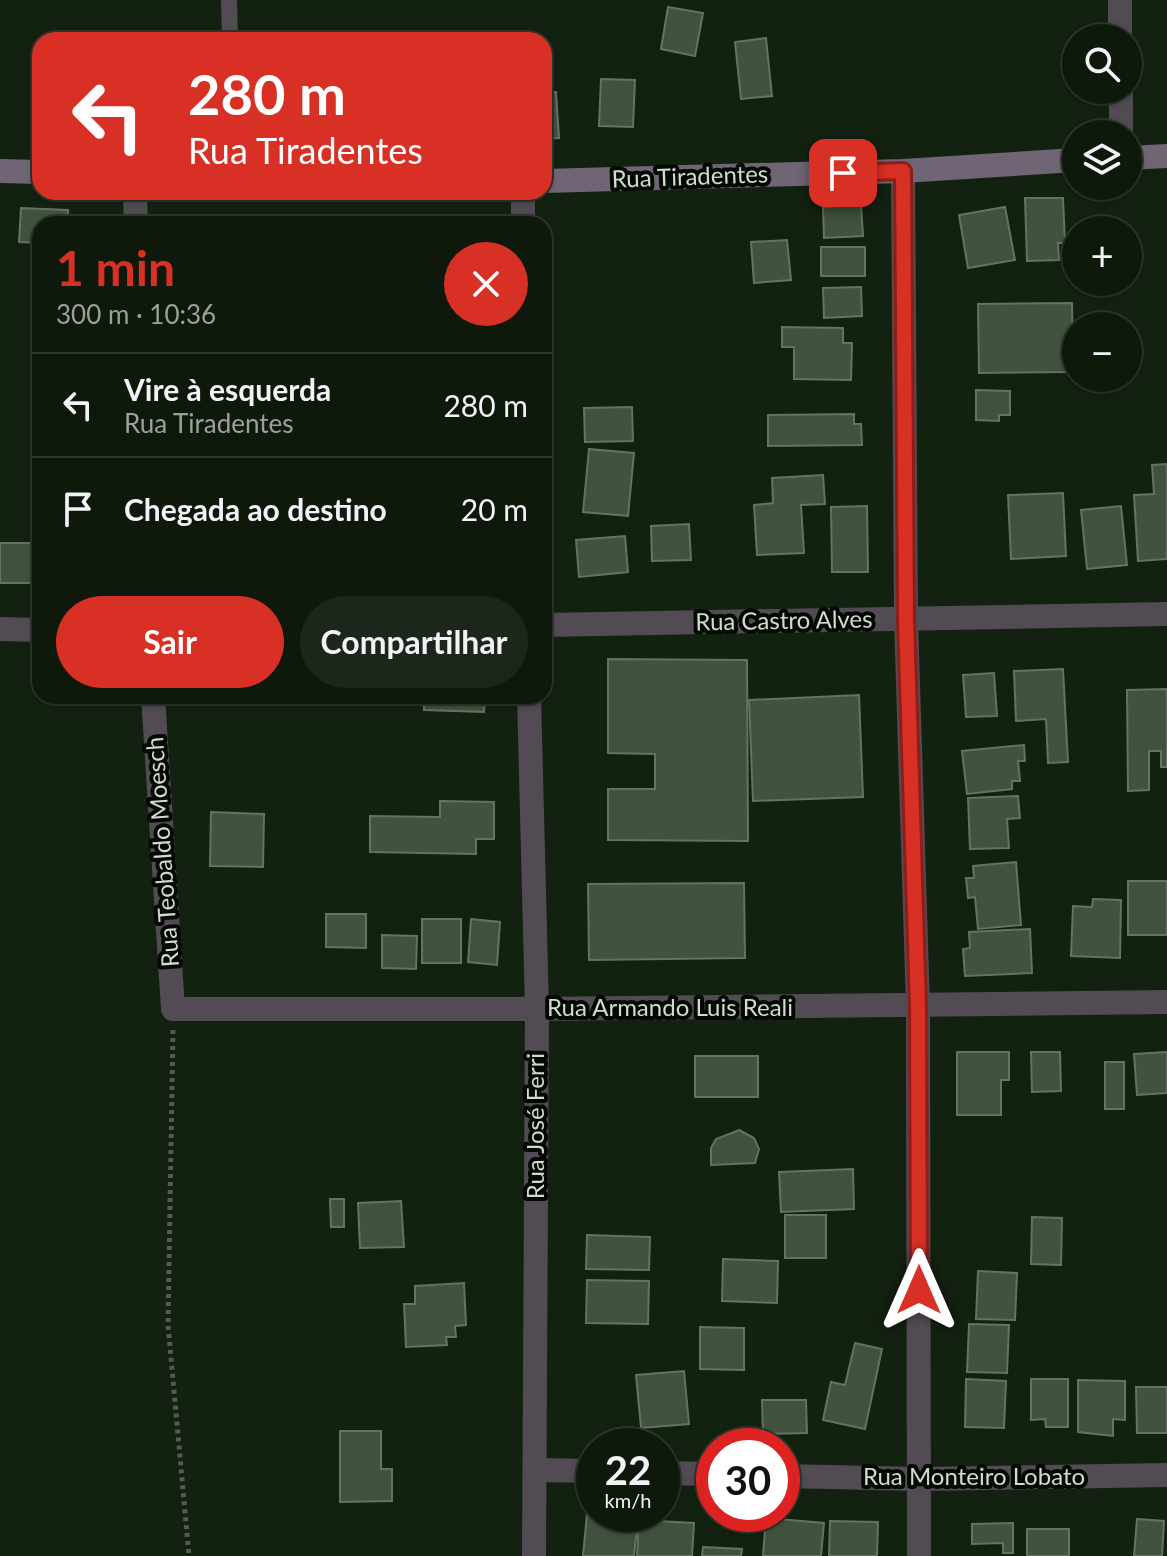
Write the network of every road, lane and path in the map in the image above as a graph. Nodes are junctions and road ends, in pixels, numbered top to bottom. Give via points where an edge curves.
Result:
1 (229, 0) edge
2 (1120, 0) edge
3 (1120, 24) edge
4 (230, 32) edge
5 (1167, 156) edge
6 (1142, 157) edge
7 (1062, 161) edge
8 (0, 171) edge
9 (903, 171) junction
10 (32, 172) edge
11 (552, 181) edge
12 (1167, 614) edge
13 (906, 619) junction
14 (552, 625) edge
15 (0, 629) edge
16 (32, 630) edge
17 (154, 704) edge
18 (529, 704) edge
19 (1167, 1002) edge
20 (918, 1007) junction
21 (173, 1009) junction
22 (537, 1009) junction
23 (535, 1470) junction
24 (576, 1471) edge
25 (1167, 1475) edge
26 (800, 1476) edge
27 (919, 1479) junction
28 (189, 1556) edge
29 (534, 1556) edge
30 (919, 1556) edge

1 - 4 lane
2 - 3 street
5 - 6 street
7 - 9 street, Rua Tiradentes
8 - 10 street
9 - 11 street, Rua Tiradentes
9 - 13 street
12 - 13 street, Rua Castro Alves
13 - 14 street, Rua Castro Alves
13 - 20 street
15 - 16 street
17 - 21 street, Rua Teobaldo Moesch
18 - 22 street, Rua José Ferri
19 - 20 street, Rua Armando Luis Reali
20 - 22 street, Rua Armando Luis Reali
20 - 27 street
21 - 22 street, Rua Armando Luis Reali
21 - 28 path via 168,1325
22 - 23 street, Rua José Ferri
23 - 24 street
23 - 29 street, Rua José Ferri
25 - 27 street, Rua Monteiro Lobato
26 - 27 street, Rua Monteiro Lobato
27 - 30 street

